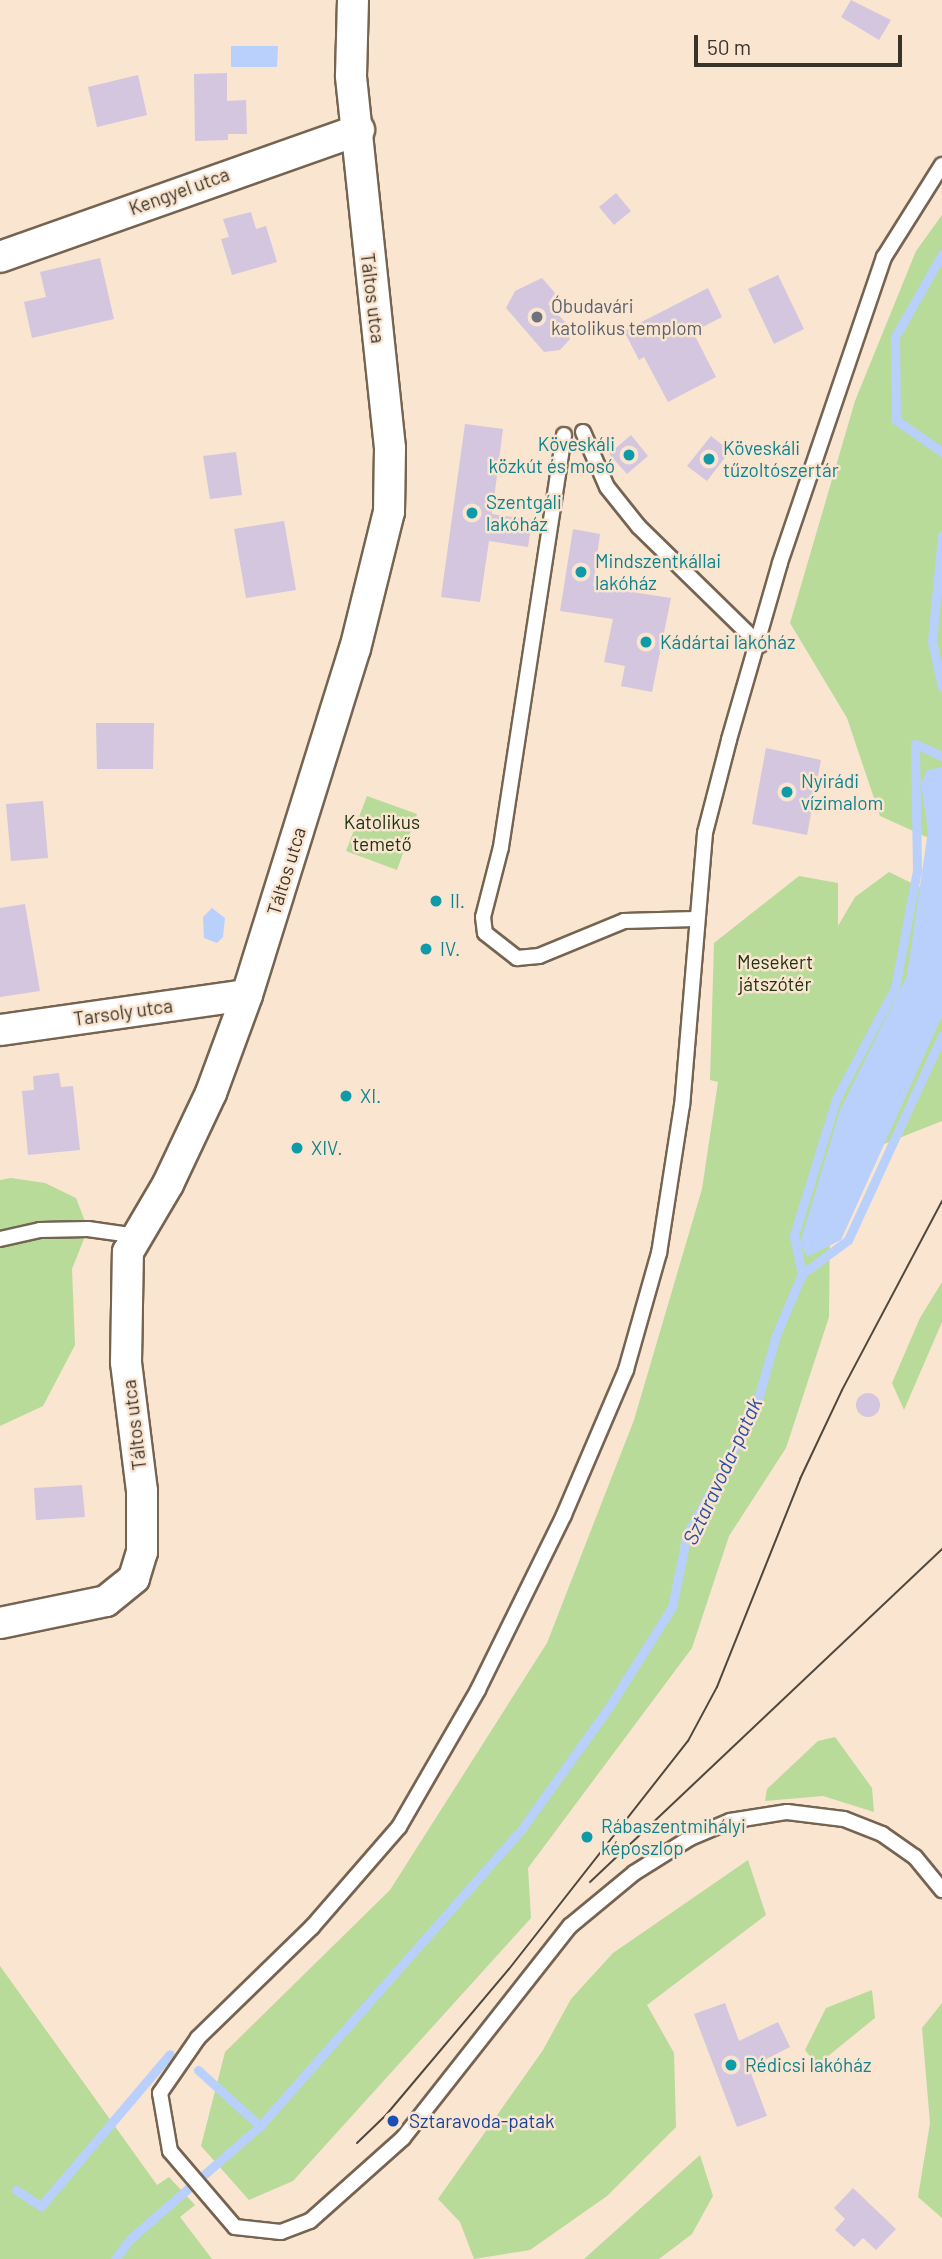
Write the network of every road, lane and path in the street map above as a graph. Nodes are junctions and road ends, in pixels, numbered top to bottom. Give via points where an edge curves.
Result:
1 (353, 0) edge
2 (359, 130) junction
3 (942, 165) edge
4 (0, 257) edge
5 (583, 432) dead end
6 (564, 435) dead end
7 (760, 645) junction
8 (695, 919) junction
9 (247, 995) junction
10 (0, 1030) edge
11 (137, 1236) junction
12 (0, 1239) edge
13 (0, 1623) edge
14 (942, 1890) edge

1 - 2 street, Táltos utca via 351,76
2 - 4 street, Kengyel utca
2 - 9 street, Táltos utca via 366,243 390,448 389,512 355,649
3 - 7 lane via 884,257 780,563
5 - 7 lane via 607,487 639,527
6 - 8 lane via 503,835 482,917 485,933 517,958 540,956 624,921
7 - 8 lane via 705,833
8 - 14 lane via 682,1105 660,1253 626,1370 564,1515 478,1690 399,1827 312,1927 198,2038 160,2093 170,2151 235,2227 281,2232 310,2221 403,2138 569,1926 634,1872 730,1821 787,1812 844,1819 882,1833 915,1857
9 - 10 street, Tarsoly utca
9 - 11 street, Táltos utca via 211,1093 168,1184
11 - 12 lane via 88,1229 40,1230
11 - 13 street, Táltos utca via 128,1252 124,1284 126,1362 142,1491 142,1552 134,1578 106,1601

